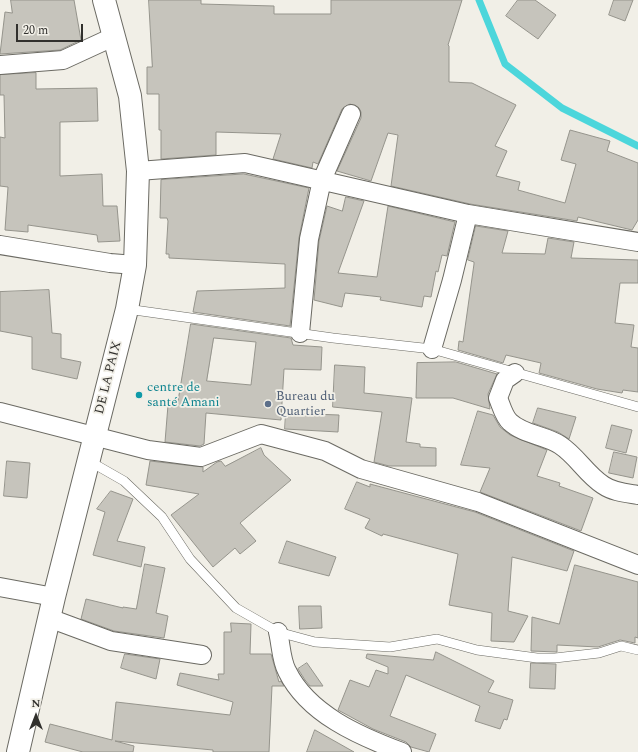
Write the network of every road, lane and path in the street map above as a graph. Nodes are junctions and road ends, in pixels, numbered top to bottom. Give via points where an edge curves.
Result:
1 (104, 0) edge
2 (113, 36) junction
3 (0, 65) edge
4 (350, 114) dead end
5 (138, 171) junction
6 (322, 180) junction
7 (468, 214) junction
8 (638, 242) edge
9 (0, 244) edge
10 (135, 265) junction
11 (127, 309) junction
12 (300, 333) junction
13 (432, 349) junction
14 (514, 373) junction
15 (638, 407) edge
16 (0, 412) edge
17 (94, 436) junction
18 (89, 461) junction
19 (638, 495) edge
20 (638, 565) edge
21 (0, 588) edge
22 (54, 597) junction
23 (49, 618) junction
24 (278, 632) junction
25 (638, 650) edge
26 (202, 655) dead end
27 (18, 752) edge
28 (402, 752) edge

1 - 2 street, DE LA PAIX
2 - 3 street via 63,60
2 - 5 street, DE LA PAIX via 130,96
4 - 6 street
5 - 6 street via 245,163
5 - 10 street, DE LA PAIX
6 - 7 street
6 - 12 street via 308,245
7 - 8 street
7 - 13 street
9 - 10 street
10 - 11 street, DE LA PAIX
11 - 12 lane
11 - 17 street, DE LA PAIX
12 - 13 lane
13 - 14 lane
14 - 15 lane
14 - 19 street via 505,380 498,398 508,421 517,428 560,444 603,485 618,492
16 - 17 street
17 - 18 street, DE LA PAIX
17 - 20 street via 148,450 201,457 260,434 325,452 361,469 478,502
18 - 22 street, DE LA PAIX
18 - 24 lane via 124,481 162,517 190,559 236,608
21 - 22 street
22 - 23 street, DE LA PAIX
23 - 26 street via 111,640
23 - 27 street, DE LA PAIX
24 - 25 lane via 315,642 383,647 437,639 477,650 537,658 599,653 621,646
24 - 28 street via 286,670 309,703 350,730

